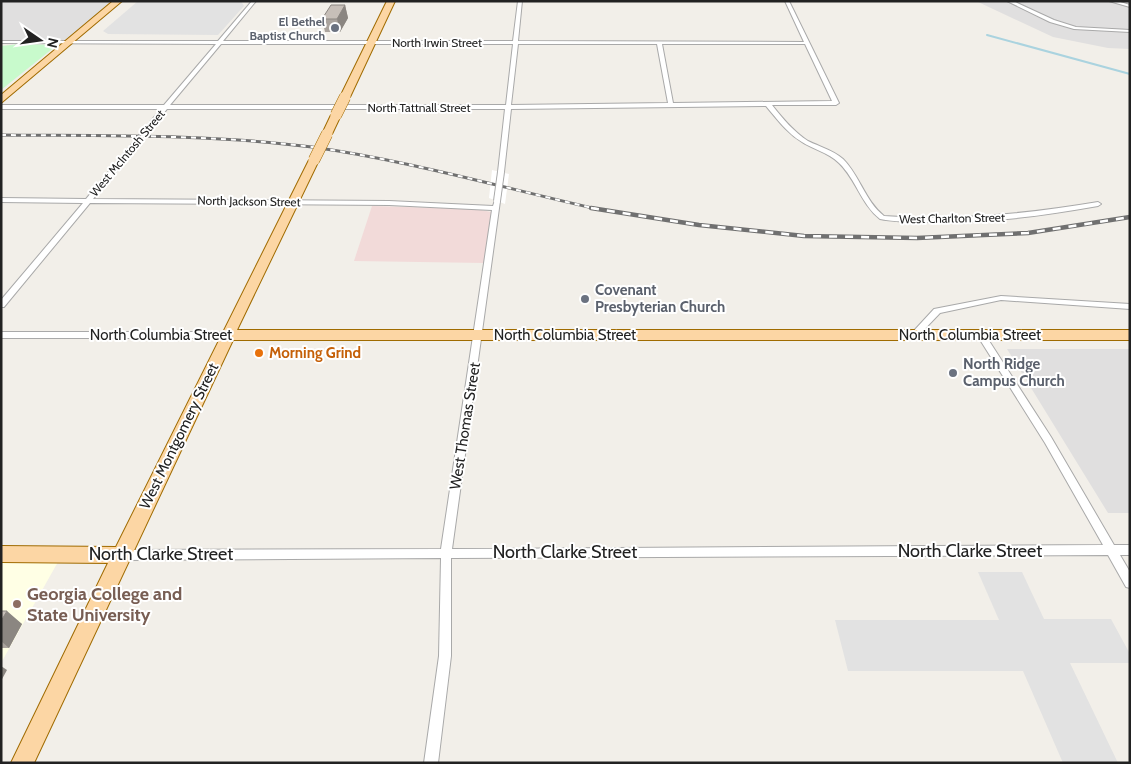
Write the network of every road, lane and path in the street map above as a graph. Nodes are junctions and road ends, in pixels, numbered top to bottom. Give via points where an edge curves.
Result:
1 (118, 1) edge
2 (254, 1) edge
3 (391, 1) edge
4 (520, 1) edge
5 (787, 1) edge
6 (1009, 1) edge
7 (1111, 1) edge
8 (1130, 6) edge
9 (1130, 31) edge
10 (1, 42) edge
11 (69, 42) junction
12 (220, 42) junction
13 (371, 42) junction
14 (516, 42) junction
15 (659, 42) junction
16 (805, 42) junction
17 (1, 100) edge
18 (768, 104) junction
19 (671, 106) junction
20 (1, 107) edge
21 (166, 107) junction
22 (508, 107) junction
23 (1, 200) edge
24 (88, 201) junction
25 (292, 202) junction
26 (497, 204) junction
27 (1098, 204) dead end
28 (1, 305) edge
29 (1130, 307) edge
30 (1, 335) edge
31 (229, 335) junction
32 (479, 335) junction
33 (914, 335) junction
34 (981, 335) junction
35 (1130, 335) edge
36 (1110, 550) junction
37 (1130, 550) edge
38 (446, 553) junction
39 (1, 554) edge
40 (121, 555) junction
41 (1130, 583) edge
42 (22, 763) edge
43 (431, 763) edge

1 - 11 main road
2 - 12 street, West McIntosh Street
3 - 13 main road, West Montgomery Street
4 - 14 street, West Thomas Street
5 - 16 street
6 - 9 street via 1070,27
7 - 8 street
10 - 11 street, North Irwin Street
11 - 12 street, North Irwin Street
11 - 17 main road
12 - 13 street, North Irwin Street
12 - 21 street, West McIntosh Street
13 - 14 street, North Irwin Street
13 - 25 main road, West Montgomery Street, bridge
14 - 15 street, North Irwin Street
14 - 22 street, West Thomas Street
15 - 16 street, North Irwin Street
15 - 19 street
16 - 18 street, North Tattnall Street via 836,103
18 - 19 street, North Tattnall Street
18 - 27 street, West Charlton Street via 800,137 809,144 827,149 846,166 872,212 882,218 980,220
19 - 22 street, North Tattnall Street
20 - 21 street, North Tattnall Street
21 - 22 street, North Tattnall Street
21 - 24 street, West McIntosh Street
22 - 26 street, West Thomas Street, bridge
23 - 24 street, North Jackson Street
24 - 25 street, North Jackson Street
24 - 28 street, West McIntosh Street
25 - 26 street, North Jackson Street
25 - 31 main road, West Montgomery Street
26 - 32 street, West Thomas Street
29 - 33 street via 1001,298 937,311
30 - 31 street, North Columbia Street
31 - 32 main road, North Columbia Street
31 - 40 main road, West Montgomery Street
32 - 33 main road, North Columbia Street
32 - 38 street, West Thomas Street
33 - 34 main road, North Columbia Street
34 - 35 main road, North Columbia Street
34 - 36 street via 1048,440
36 - 37 street, North Clarke Street
36 - 38 street, North Clarke Street
36 - 41 street
38 - 40 street, North Clarke Street
38 - 43 street, West Thomas Street via 445,656
39 - 40 main road, North Clarke Street
40 - 42 main road, West Montgomery Street

